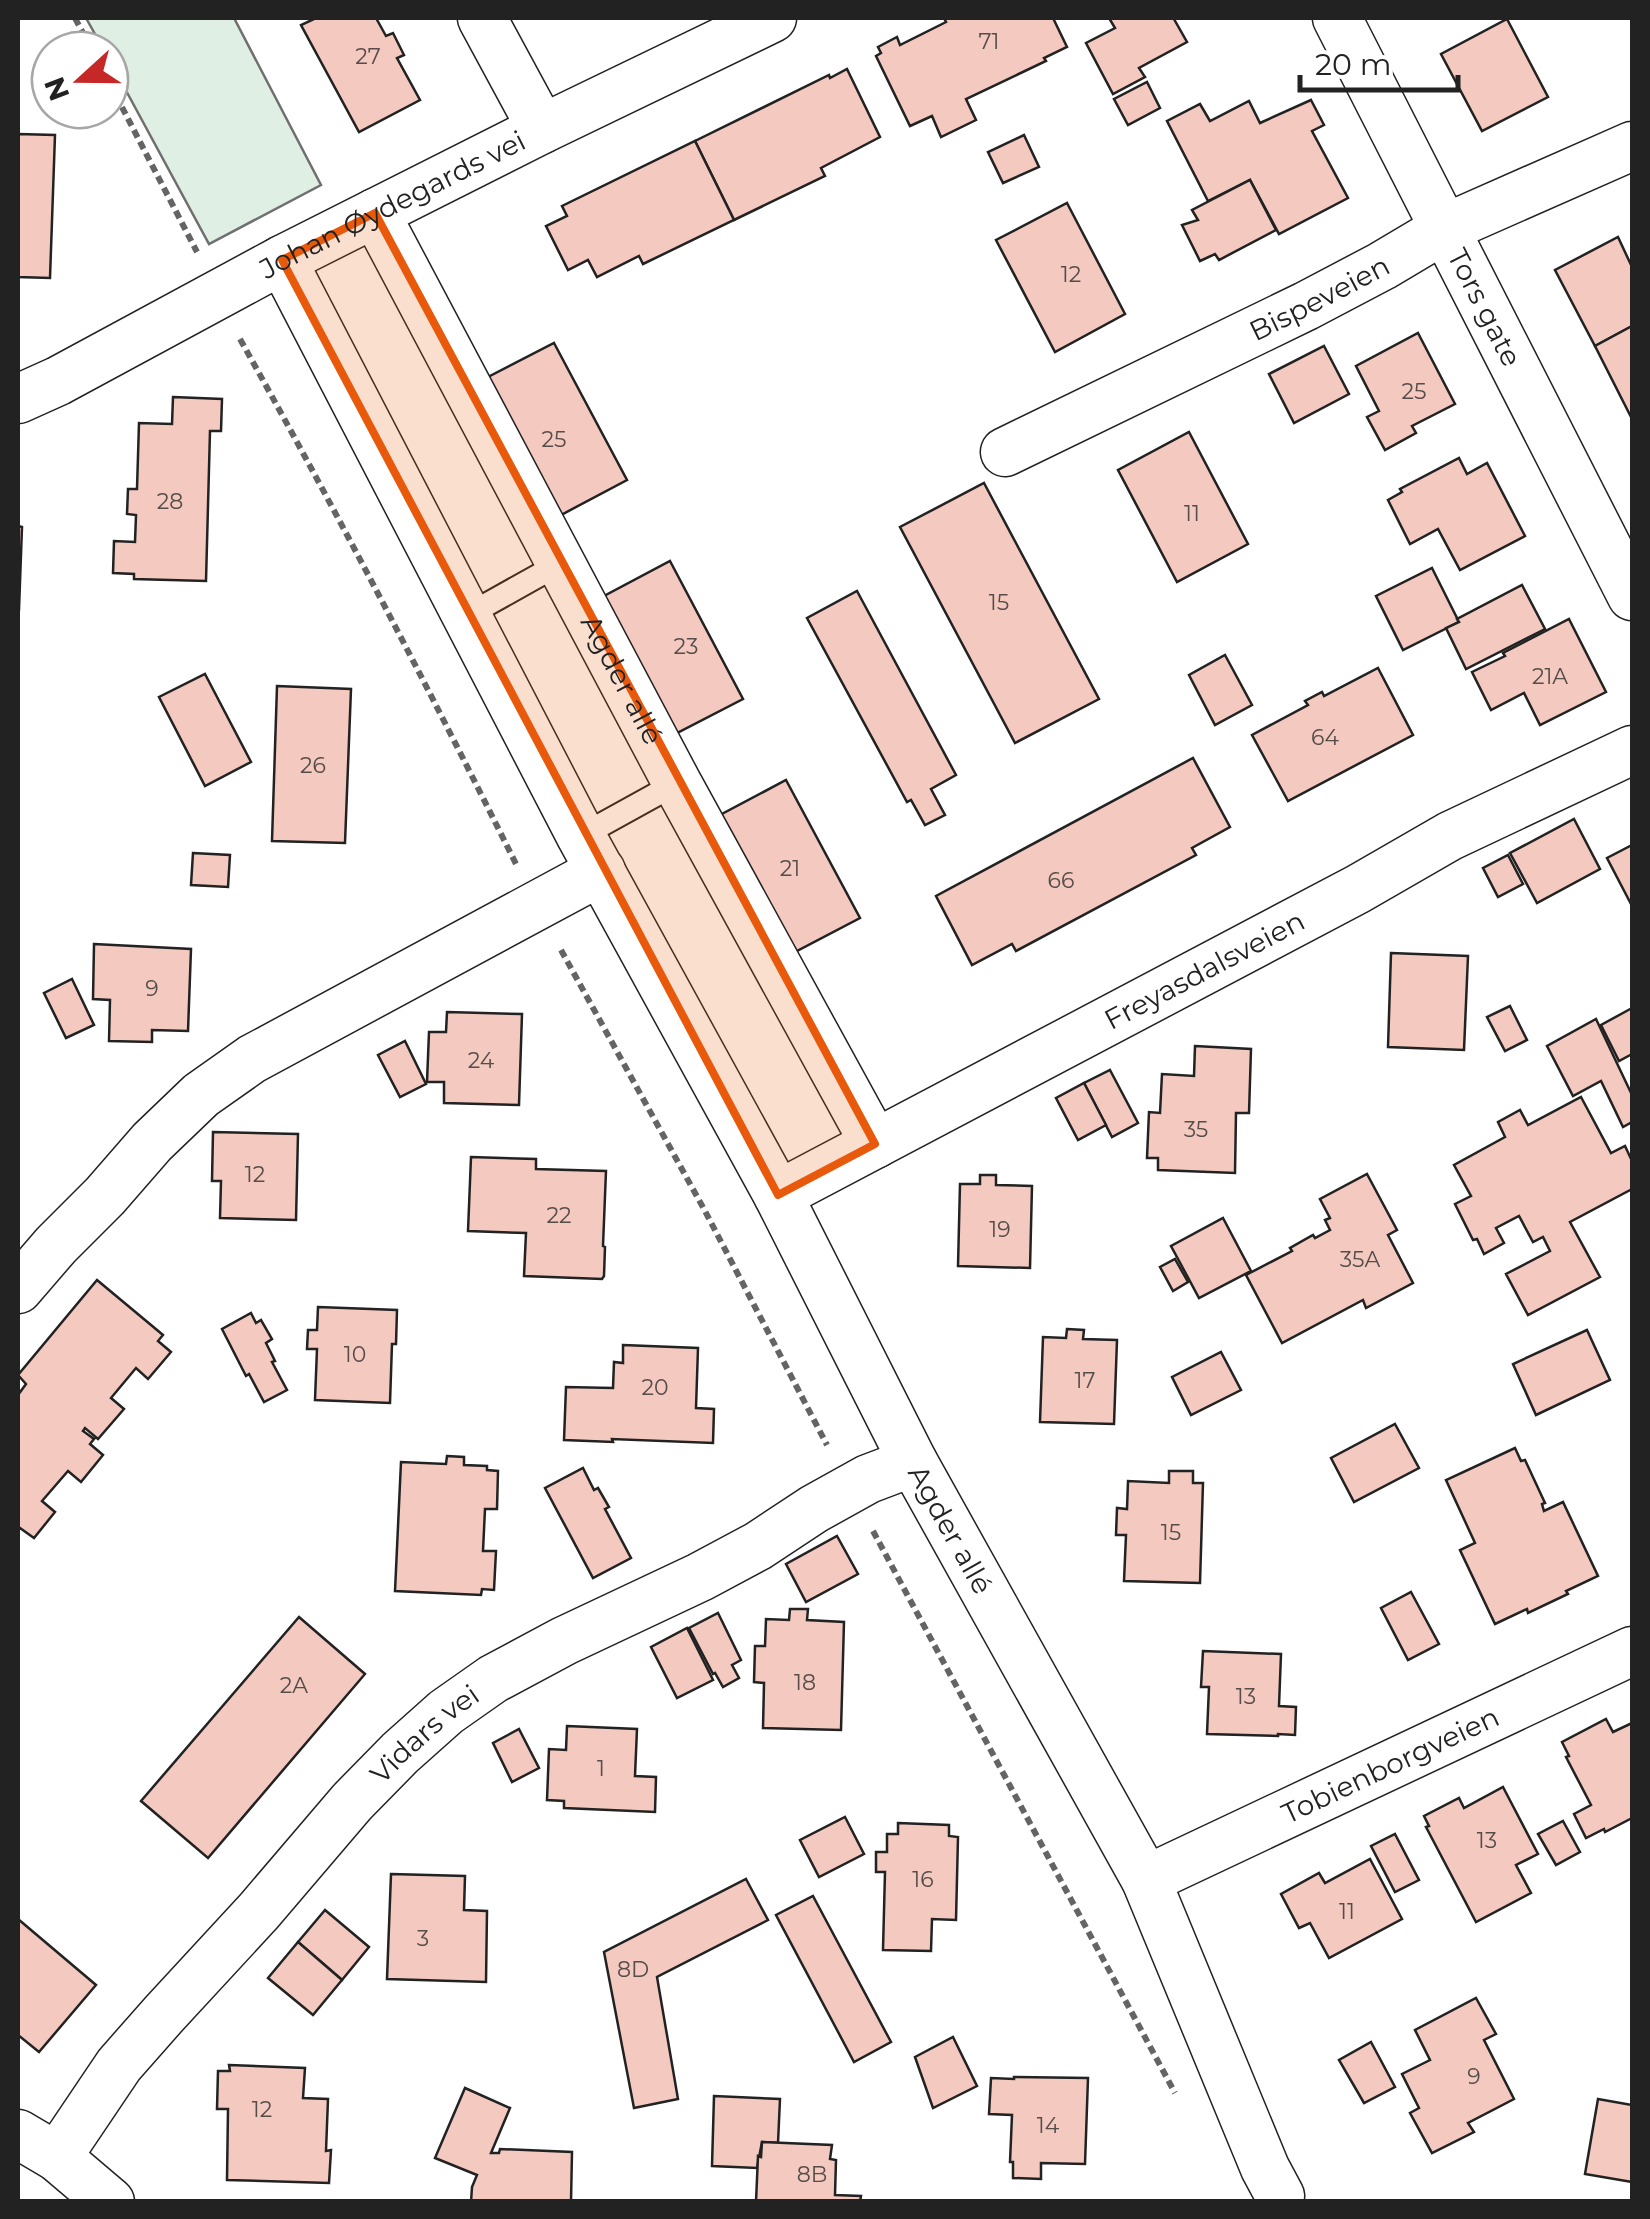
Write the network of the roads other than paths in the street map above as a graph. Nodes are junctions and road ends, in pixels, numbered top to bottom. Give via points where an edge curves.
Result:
1 (482, 18) edge
2 (772, 18) edge
3 (1337, 18) edge
4 (542, 129) junction
5 (1632, 146) edge
6 (374, 213) junction
7 (1446, 228) junction
8 (282, 260) junction
9 (18, 400) edge
10 (1005, 452) dead end
11 (560, 563) junction
12 (1632, 596) edge
13 (468, 615) junction
14 (1632, 750) edge
15 (677, 783) junction
16 (591, 854) junction
17 (875, 1144) junction
18 (778, 1196) junction
19 (18, 1290) edge
20 (913, 1462) junction
21 (1632, 1652) edge
22 (1146, 1880) junction
23 (37, 2146) edge
24 (1289, 2200) edge
25 (110, 2202) edge

1 - 4 street
2 - 4 street, Johan Øydegards vei
3 - 7 street, Tors gate
4 - 6 street, Johan Øydegards vei
5 - 7 street, Bispeveien
6 - 8 street, Johan Øydegards vei
6 - 11 street, Agder allé
7 - 10 street, Bispeveien via 1306,306
7 - 12 street, Tors gate
8 - 9 street, Johan Øydegards vei
8 - 13 street, Agder allé
11 - 13 lane
11 - 15 street, Agder allé
13 - 16 street, Agder allé
14 - 17 street, Freyasdalsveien via 1450,836
15 - 16 lane
15 - 17 street, Agder allé
16 - 18 street, Agder allé
16 - 19 street via 536,905 252,1058 201,1095
17 - 18 street, Freyasdalsveien
18 - 20 street, Agder allé
20 - 22 street, Agder allé
20 - 23 street, Vidars vei via 868,1479 700,1577 492,1679 446,1712 352,1802 119,2066
21 - 22 street, Tobienborgveien
22 - 24 street, Agder allé via 1264,2168
23 - 25 street

